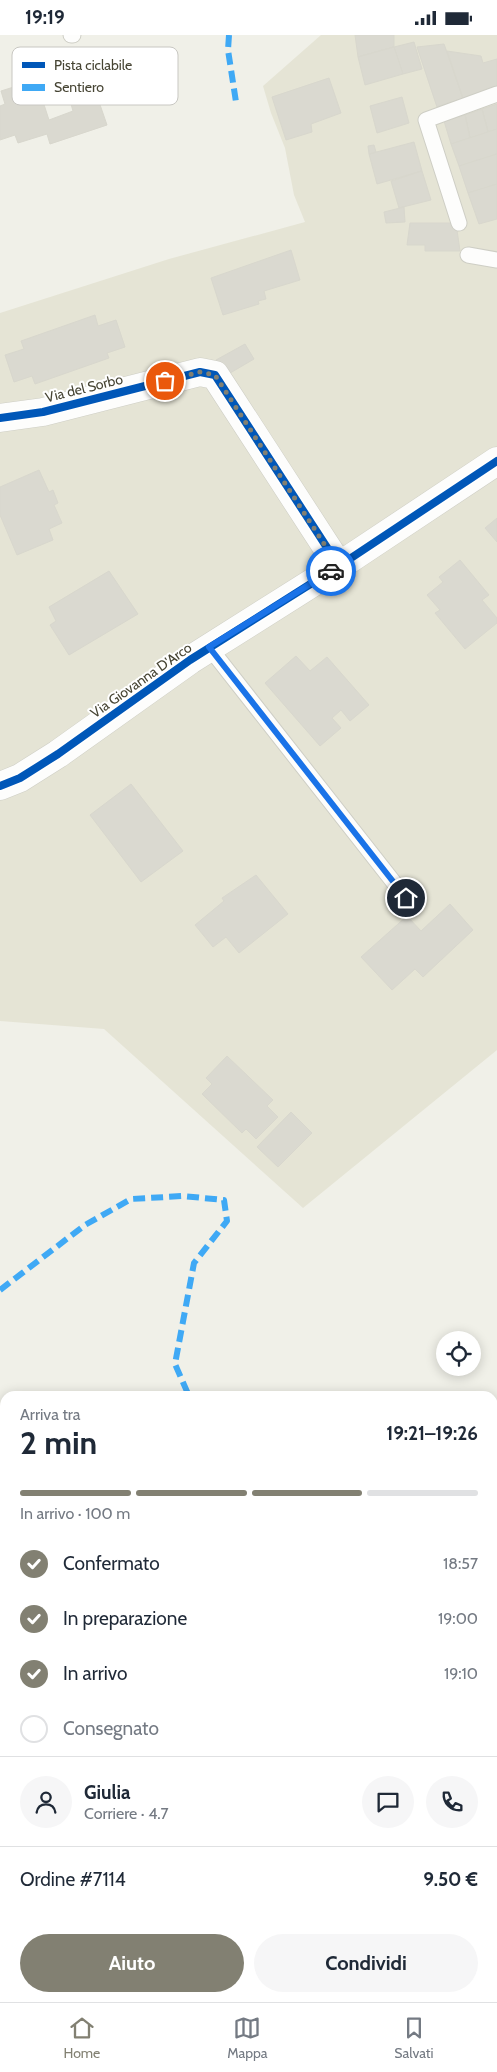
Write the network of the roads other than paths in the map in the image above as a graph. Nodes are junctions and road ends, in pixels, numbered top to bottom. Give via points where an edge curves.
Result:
1 (497, 95) edge
2 (459, 223) dead end
3 (468, 255) dead end
4 (497, 260) edge
5 (0, 418) edge
6 (497, 461) edge
7 (339, 567) junction
8 (209, 647) junction
9 (0, 786) edge
10 (406, 898) dead end

1 - 2 lane via 426,119
3 - 4 lane
5 - 7 street, Via del Sorbo via 43,412 200,372 215,375
6 - 7 street, Via Giovanna D'Arco
7 - 8 street, Via Giovanna D'Arco
8 - 9 street, Via Giovanna D'Arco via 58,754 20,778
8 - 10 lane

